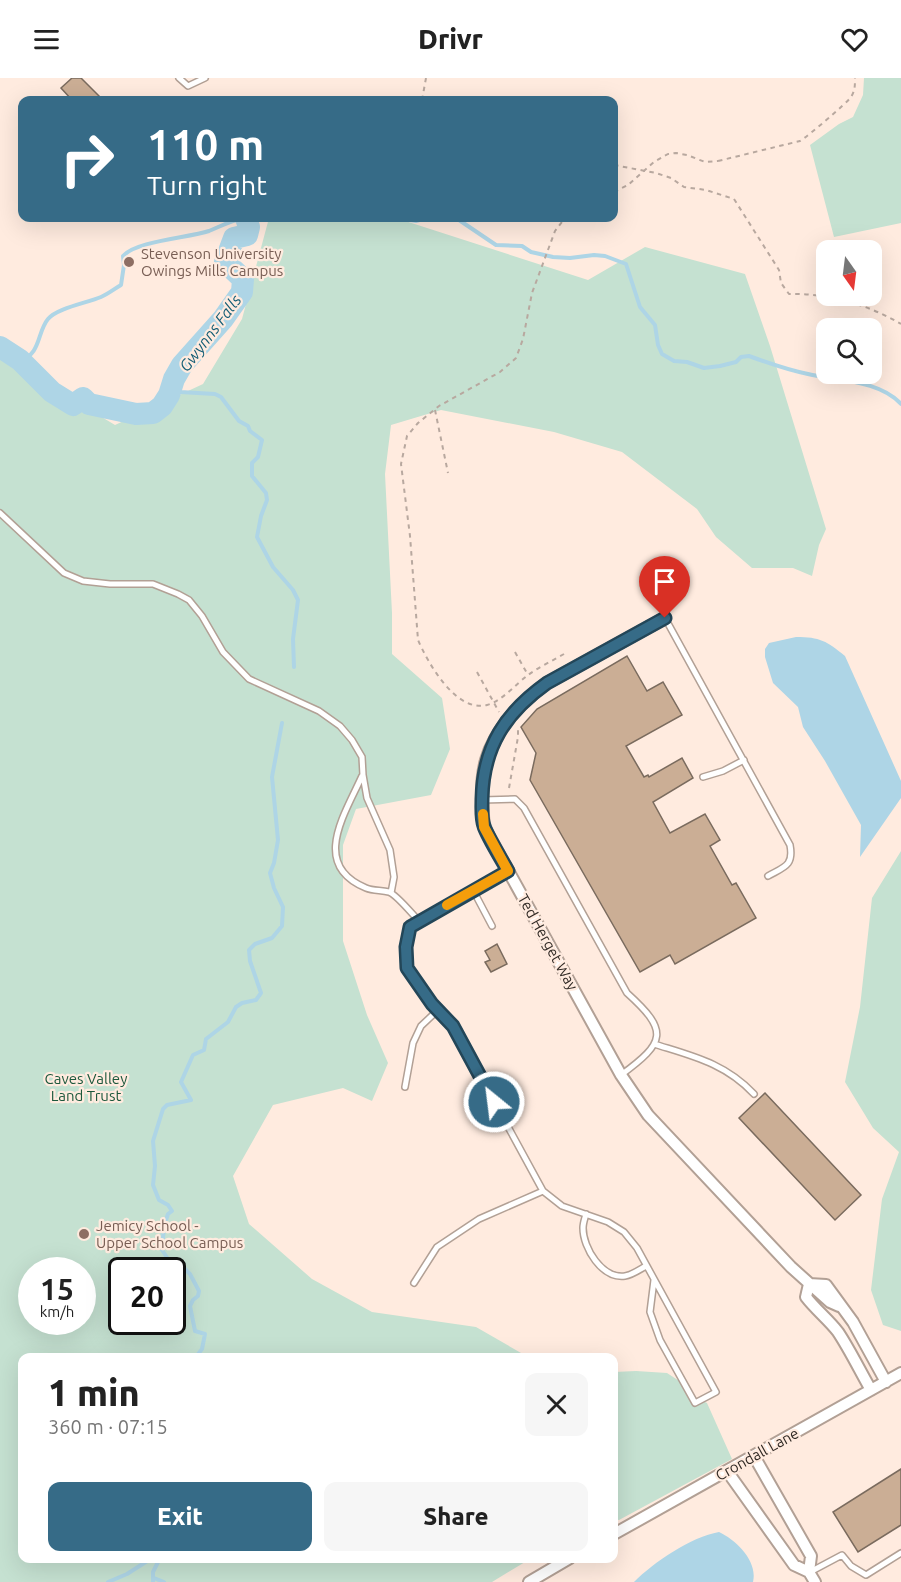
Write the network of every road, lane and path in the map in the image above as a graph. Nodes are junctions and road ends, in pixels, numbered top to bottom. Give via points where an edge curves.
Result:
1 (179, 78) edge
2 (205, 78) edge
3 (426, 78) edge
4 (855, 78) edge
5 (423, 96) edge
6 (618, 166) edge
7 (618, 190) edge
8 (561, 222) edge
9 (901, 324) edge
10 (435, 410) junction
11 (448, 473) dead end
12 (0, 513) edge
13 (665, 618) joint
14 (515, 652) dead end
15 (564, 654) dead end
16 (528, 675) junction
17 (744, 760) junction
18 (363, 775) junction
19 (703, 777) dead end
20 (482, 800) junction
21 (508, 871) junction
22 (768, 876) dead end
23 (473, 890) junction
24 (391, 893) junction
25 (419, 921) junction
26 (492, 926) dead end
27 (438, 1010) junction
28 (654, 1044) junction
29 (621, 1075) junction
30 (405, 1087) dead end
31 (754, 1094) dead end
32 (543, 1191) junction
33 (586, 1214) junction
34 (645, 1266) junction
35 (654, 1280) junction
36 (414, 1283) dead end
37 (809, 1284) junction
38 (835, 1304) junction
39 (823, 1313) junction
40 (901, 1373) edge
41 (886, 1382) junction
42 (871, 1390) junction
43 (754, 1456) junction
44 (727, 1471) junction
45 (618, 1532) edge
46 (901, 1553) edge
47 (564, 1563) edge
48 (812, 1577) edge
49 (543, 1579) edge
50 (529, 1582) edge

1 - 2 lane via 188,86
3 - 5 path
4 - 7 path, bridge via 850,99 800,141 718,161 668,154
6 - 9 path via 656,173 684,187 734,199 779,270 781,283 789,294 813,293 847,301
8 - 10 path via 530,303 516,358 500,372
10 - 11 path
10 - 16 path via 407,436 401,464 418,640 451,691 471,704 489,705
12 - 18 lane via 64,573 83,581 153,584 189,600 223,652 249,679 319,711 340,726 362,757
13 - 17 lane
13 - 20 street, Ted Herget Way via 547,683 516,709 486,761
14 - 16 path
15 - 16 path
17 - 19 lane
17 - 22 lane via 790,845 789,864
18 - 24 lane via 367,798 390,850 394,877
18 - 24 lane via 337,830 335,857 343,873 366,888
20 - 21 street, Ted Herget Way via 484,827
20 - 28 lane via 514,799 524,808 627,993 652,1017 657,1034
21 - 23 lane
21 - 29 street, Ted Herget Way
23 - 25 lane
23 - 26 lane
24 - 25 lane
25 - 27 lane via 410,927 407,968
27 - 30 lane via 421,1026 413,1043
27 - 32 lane via 453,1026
28 - 29 lane via 646,1056
28 - 31 lane via 724,1069
29 - 37 street, Ted Herget Way via 663,1133
32 - 33 lane via 562,1206
32 - 36 lane via 479,1219 437,1247
33 - 34 lane via 624,1232
33 - 34 lane via 585,1241 606,1272 628,1276
34 - 35 lane
35 - 35 lane via 716,1392 695,1403 660,1340 650,1312
37 - 38 street, Ted Herget Way via 826,1285 833,1292
37 - 39 street, Ted Herget Way via 806,1297
38 - 39 street
38 - 41 street, Ted Herget Way via 853,1322
39 - 42 street, Ted Herget Way
40 - 41 street, Crondall Lane
41 - 42 street, Crondall Lane
42 - 43 street, Crondall Lane
43 - 44 street, Crondall Lane
43 - 48 street via 811,1556
44 - 45 street, Crondall Lane
44 - 48 street via 794,1565
46 - 48 lane via 866,1575 842,1555
47 - 49 street
49 - 50 street

